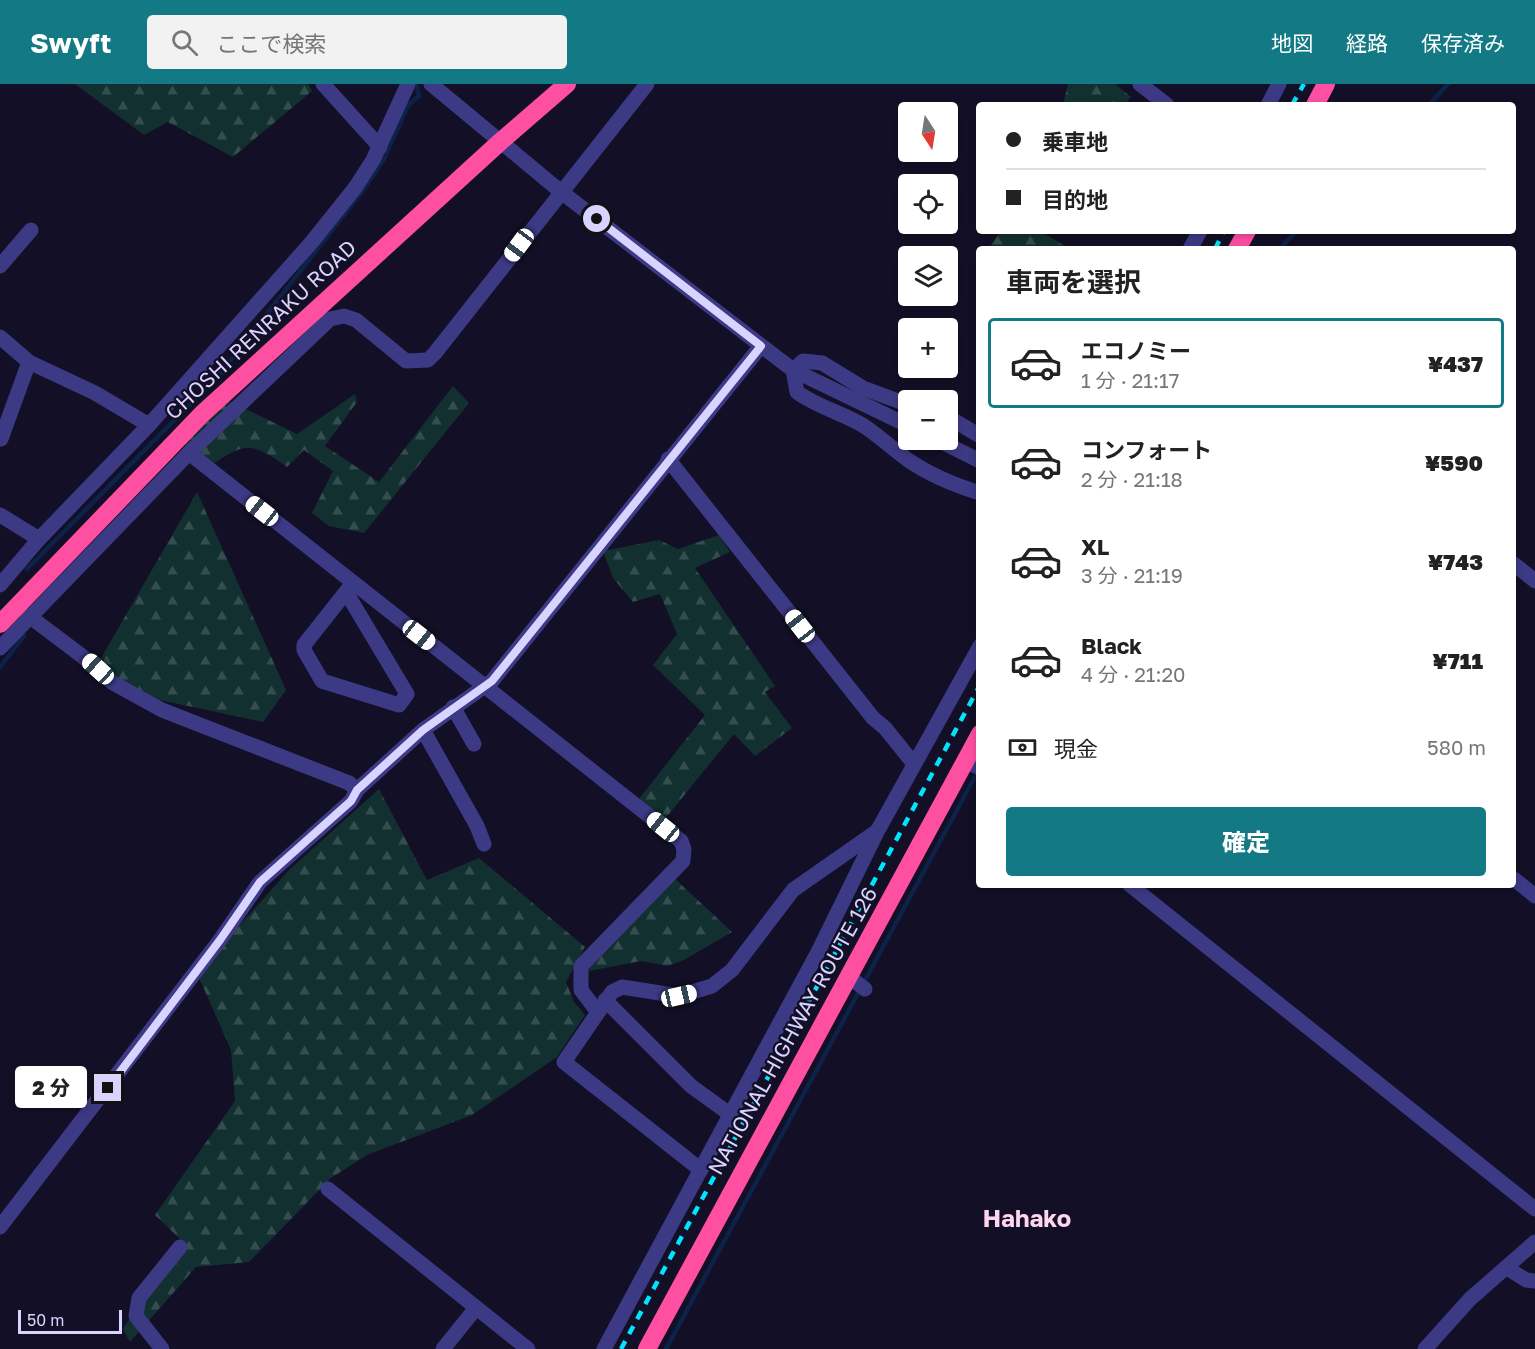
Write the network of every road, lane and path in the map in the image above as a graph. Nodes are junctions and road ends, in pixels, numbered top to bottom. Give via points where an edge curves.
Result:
1 (323, 84) edge
2 (408, 84) edge
3 (431, 84) edge
4 (567, 84) edge
5 (647, 84) edge
6 (1140, 84) edge
7 (1279, 84) edge
8 (1326, 84) edge
9 (1163, 102) edge
10 (1270, 102) edge
11 (1317, 102) edge
12 (500, 142) junction
13 (380, 147) junction
14 (560, 191) junction
15 (31, 230) dead end
16 (0, 266) edge
17 (0, 337) edge
18 (761, 346) junction
19 (28, 362) junction
20 (793, 370) junction
21 (898, 401) edge
22 (898, 421) edge
23 (958, 423) edge
24 (149, 426) junction
25 (976, 433) edge
26 (1, 439) edge
27 (958, 448) edge
28 (189, 453) junction
29 (976, 458) edge
30 (668, 459) junction
31 (976, 491) edge
32 (0, 514) edge
33 (39, 539) junction
34 (1516, 566) edge
35 (1535, 581) edge
36 (0, 585) edge
37 (349, 588) junction
38 (29, 616) junction
39 (0, 624) edge
40 (0, 648) edge
41 (976, 653) edge
42 (486, 686) junction
43 (453, 707) junction
44 (423, 730) junction
45 (474, 744) dead end
46 (914, 764) junction
47 (974, 765) edge
48 (357, 790) junction
49 (878, 830) junction
50 (484, 844) dead end
51 (1516, 881) edge
52 (1134, 888) edge
53 (1535, 896) edge
54 (601, 1006) junction
55 (731, 1115) junction
56 (701, 1170) junction
57 (328, 1189) dead end
58 (1535, 1209) edge
59 (0, 1227) edge
60 (1535, 1242) edge
61 (180, 1247) dead end
62 (1507, 1268) junction
63 (1535, 1281) edge
64 (476, 1308) junction
65 (162, 1349) edge
66 (443, 1349) edge
67 (528, 1349) edge
68 (604, 1349) edge
69 (647, 1349) edge
70 (1425, 1349) edge

1 - 13 street
2 - 13 street
3 - 12 street
4 - 12 highway, CHOSHI RENRAKU ROAD
5 - 14 street
6 - 9 street
7 - 10 street
8 - 11 highway
12 - 14 street
12 - 39 highway, CHOSHI RENRAKU ROAD via 202,414
13 - 24 street via 355,188 311,243
14 - 18 street
14 - 28 street via 428,360 406,361 356,320 344,316 330,319
15 - 16 street
17 - 19 street
18 - 20 street
18 - 30 street
19 - 24 street via 95,393
19 - 26 street
20 - 21 street via 813,360 862,388
20 - 22 street
20 - 31 street via 797,392 805,398 865,426 945,481
23 - 25 street
24 - 33 street
27 - 29 street
28 - 37 street
28 - 38 street
30 - 42 street
30 - 46 street via 873,718
32 - 33 street
33 - 36 street
34 - 35 street
37 - 37 street via 304,650 322,681 399,705 407,694
37 - 42 street
38 - 40 street
38 - 48 street via 113,683 162,710 349,783
41 - 46 street
42 - 43 street
42 - 54 street via 681,841 684,849 683,861 581,966 581,990
43 - 44 street
43 - 45 street
44 - 48 street
44 - 50 street
46 - 49 street
47 - 69 highway, NATIONAL HIGHWAY ROUTE 126 via 857,983
48 - 59 street via 351,801 260,882
49 - 54 street via 793,890 732,970 712,986 679,996 622,987 612,992
49 - 55 street
51 - 53 street
52 - 58 street
54 - 55 street
54 - 56 street via 564,1062
55 - 56 street
56 - 68 street
57 - 64 street
60 - 62 street
61 - 65 street via 139,1298 136,1316
62 - 63 street
62 - 70 street via 1470,1299
64 - 66 street
64 - 67 street

